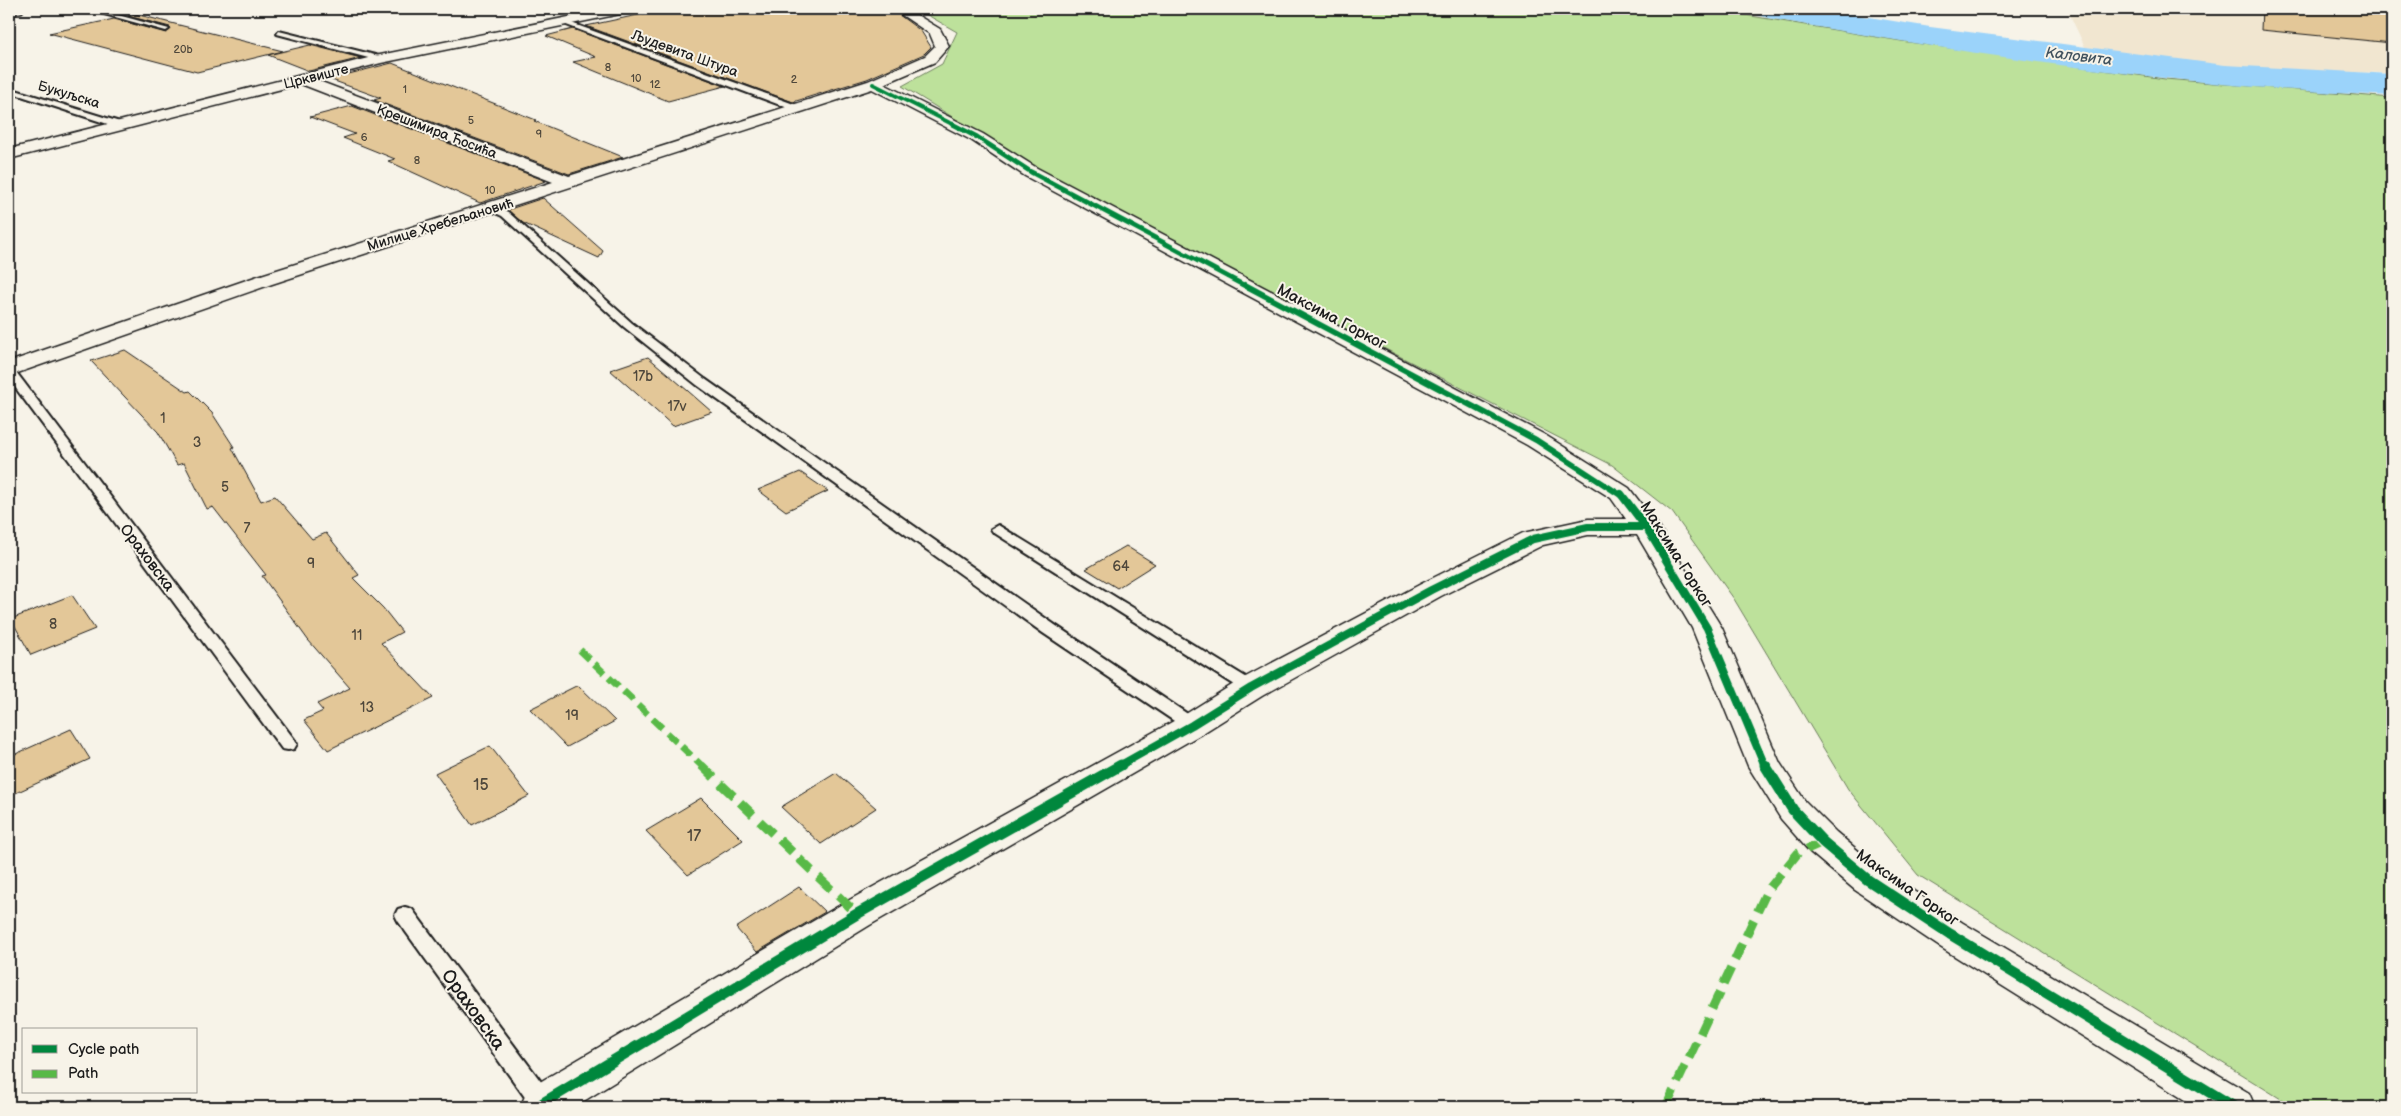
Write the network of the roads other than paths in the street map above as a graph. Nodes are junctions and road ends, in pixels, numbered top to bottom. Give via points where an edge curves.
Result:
1 (18, 9) edge
2 (89, 9) edge
3 (571, 9) edge
4 (626, 9) edge
5 (899, 9) edge
6 (9, 11) edge
7 (597, 15) junction
8 (562, 22) junction
9 (166, 29) dead end
10 (279, 33) dead end
11 (380, 59) junction
12 (302, 79) junction
13 (873, 84) junction
14 (9, 90) edge
15 (799, 109) junction
16 (120, 125) junction
17 (9, 154) edge
18 (571, 183) junction
19 (492, 208) junction
20 (11, 366) edge
21 (1646, 526) junction
22 (998, 529) dead end
23 (1251, 688) junction
24 (1192, 725) junction
25 (288, 744) dead end
26 (405, 915) dead end
27 (543, 1103) joint
28 (2234, 1107) edge

1 - 6 street
2 - 9 lane
3 - 7 lane
4 - 7 street, Црквиште
5 - 13 street via 935,32 942,46 930,59
7 - 8 street, Црквиште
8 - 11 street, Црквиште
8 - 15 lane, Људевита Штура
10 - 11 lane
11 - 12 street, Црквиште
12 - 16 street, Црквиште
12 - 18 street, Крешимира Ћосића
13 - 15 street, Милице Хребељановић
13 - 21 street, Максима Горког via 977,137 1031,172 1536,440 1620,493
14 - 16 lane, Букуљска
15 - 18 street, Милице Хребељановић
16 - 17 street, Црквиште
18 - 19 street, Милице Хребељановић
19 - 20 street, Милице Хребељановић
19 - 24 lane via 505,214 628,325 700,382 1028,614
20 - 25 lane, Ораховска
21 - 23 street via 1588,527 1533,539 1431,590
21 - 28 street, Максима Горког via 1707,628 1765,766 1793,810 1823,842 1868,880 1942,928
22 - 23 lane
23 - 24 street
24 - 27 street via 857,914
26 - 27 lane, Ораховска

